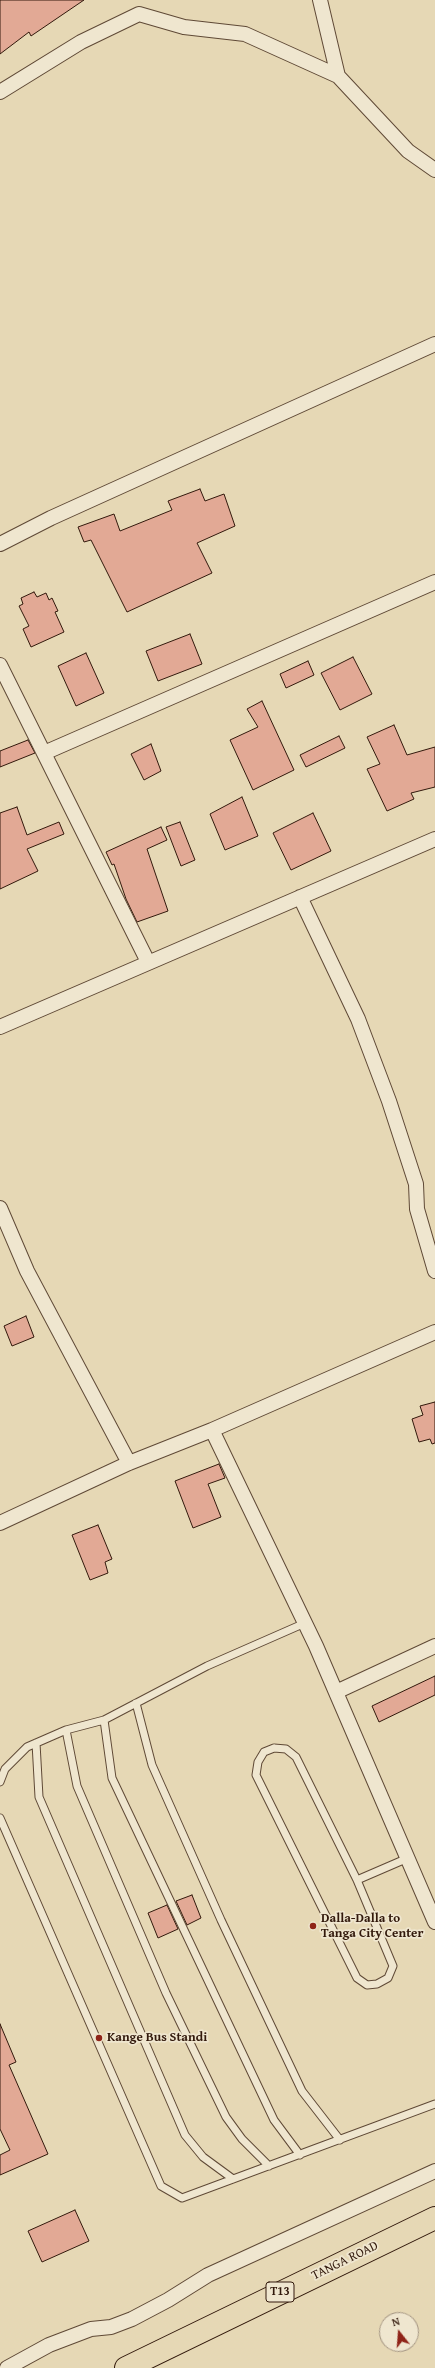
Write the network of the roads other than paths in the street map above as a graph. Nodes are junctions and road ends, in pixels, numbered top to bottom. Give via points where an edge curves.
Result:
1 (320, 0) edge
2 (338, 76) junction
3 (0, 92) edge
4 (435, 170) edge
5 (435, 344) edge
6 (0, 544) edge
7 (435, 582) edge
8 (0, 664) edge
9 (44, 753) junction
10 (435, 839) edge
11 (300, 897) junction
12 (148, 962) junction
13 (0, 1027) edge
14 (0, 1208) edge
15 (435, 1272) edge
16 (435, 1332) edge
17 (212, 1430) junction
18 (128, 1463) junction
19 (0, 1523) edge
20 (305, 1623) junction
21 (435, 1646) edge
22 (336, 1692) junction
23 (136, 1703) junction
24 (104, 1720) junction
25 (66, 1730) junction
26 (36, 1743) junction
27 (0, 1782) edge
28 (0, 1818) edge
29 (408, 1858) junction
30 (357, 1880) junction
31 (435, 1922) edge
32 (435, 2104) edge
33 (340, 2140) junction
34 (300, 2155) junction
35 (269, 2166) junction
36 (435, 2170) edge
37 (233, 2179) junction
38 (435, 2218) edge
39 (7, 2368) edge
40 (126, 2368) edge

1 - 2 street
2 - 3 street via 245,34 184,26 139,14 81,42
2 - 4 street via 408,151
5 - 6 street via 51,518
7 - 9 street
8 - 9 street
9 - 12 street
10 - 11 street
11 - 12 street
11 - 15 street via 358,1019 389,1101 416,1184 418,1209
12 - 13 street
14 - 18 street via 27,1271
16 - 17 street
17 - 18 street
17 - 20 street
18 - 19 street
20 - 22 street
20 - 23 lane via 207,1666
21 - 22 street
22 - 29 street
23 - 24 lane
23 - 33 lane via 152,1765 221,1920 302,2091
24 - 25 lane
24 - 34 lane via 112,1778 274,2120
25 - 26 lane
25 - 35 lane via 77,1786 166,1993 226,2117 242,2139
26 - 27 lane via 27,1747 5,1769
26 - 37 lane via 39,1798 185,2135 203,2157
28 - 37 lane via 161,2186 182,2198
29 - 30 lane
29 - 31 street
30 - 30 lane via 296,1757 286,1749 274,1748 264,1752 258,1762 256,1775 357,1978 367,1985 377,1984 388,1978 393,1966
32 - 33 lane
33 - 34 lane
34 - 35 lane
35 - 37 lane
36 - 39 street via 208,2275 132,2319 111,2327 90,2329 49,2345
38 - 40 highway, TANGA ROAD / T13

